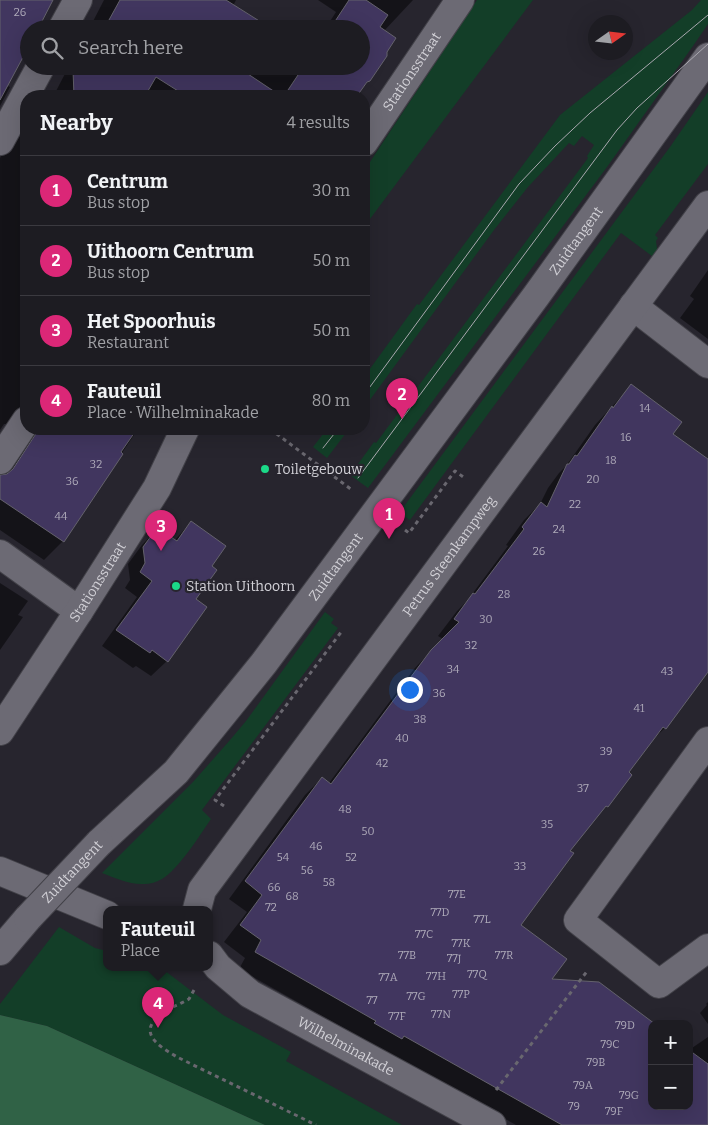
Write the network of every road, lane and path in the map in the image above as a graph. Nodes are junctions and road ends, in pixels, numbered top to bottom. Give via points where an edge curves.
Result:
1 (78, 0) edge
2 (460, 0) edge
3 (67, 20) edge
4 (708, 57) edge
5 (36, 75) edge
6 (28, 90) edge
7 (20, 104) edge
8 (370, 133) edge
9 (0, 141) edge
10 (708, 205) edge
11 (633, 306) junction
12 (708, 364) edge
13 (20, 431) edge
14 (182, 435) edge
15 (0, 460) edge
16 (339, 466) dead end
17 (332, 475) dead end
18 (0, 554) edge
19 (79, 611) junction
20 (342, 631) dead end
21 (0, 731) edge
22 (708, 741) edge
23 (252, 824) junction
24 (0, 871) edge
25 (198, 906) edge
26 (103, 913) edge
27 (608, 943) junction
28 (708, 948) edge
29 (0, 952) edge
30 (213, 960) edge
31 (194, 985) dead end
32 (484, 1121) edge
33 (316, 1125) edge

1 - 3 street
2 - 8 street, Stationsstraat
4 - 29 street, Zuidtangent, bridge via 536,296 264,663 176,772 99,843
5 - 6 street
7 - 9 street
10 - 11 street, Petrus Steenkampweg
11 - 12 street
11 - 23 street, Petrus Steenkampweg
13 - 15 street
14 - 19 street, Stationsstraat via 156,488
16 - 17 path
18 - 19 street
19 - 21 street, Stationsstraat
20 - 23 path via 216,800
22 - 27 street via 578,920
23 - 25 street, Petrus Steenkampweg via 202,890
24 - 26 street
27 - 28 street via 659,984
27 - 32 path
30 - 32 street, Wilhelminakade via 250,994
31 - 33 path via 189,999 157,1016 150,1027 150,1035 177,1057

